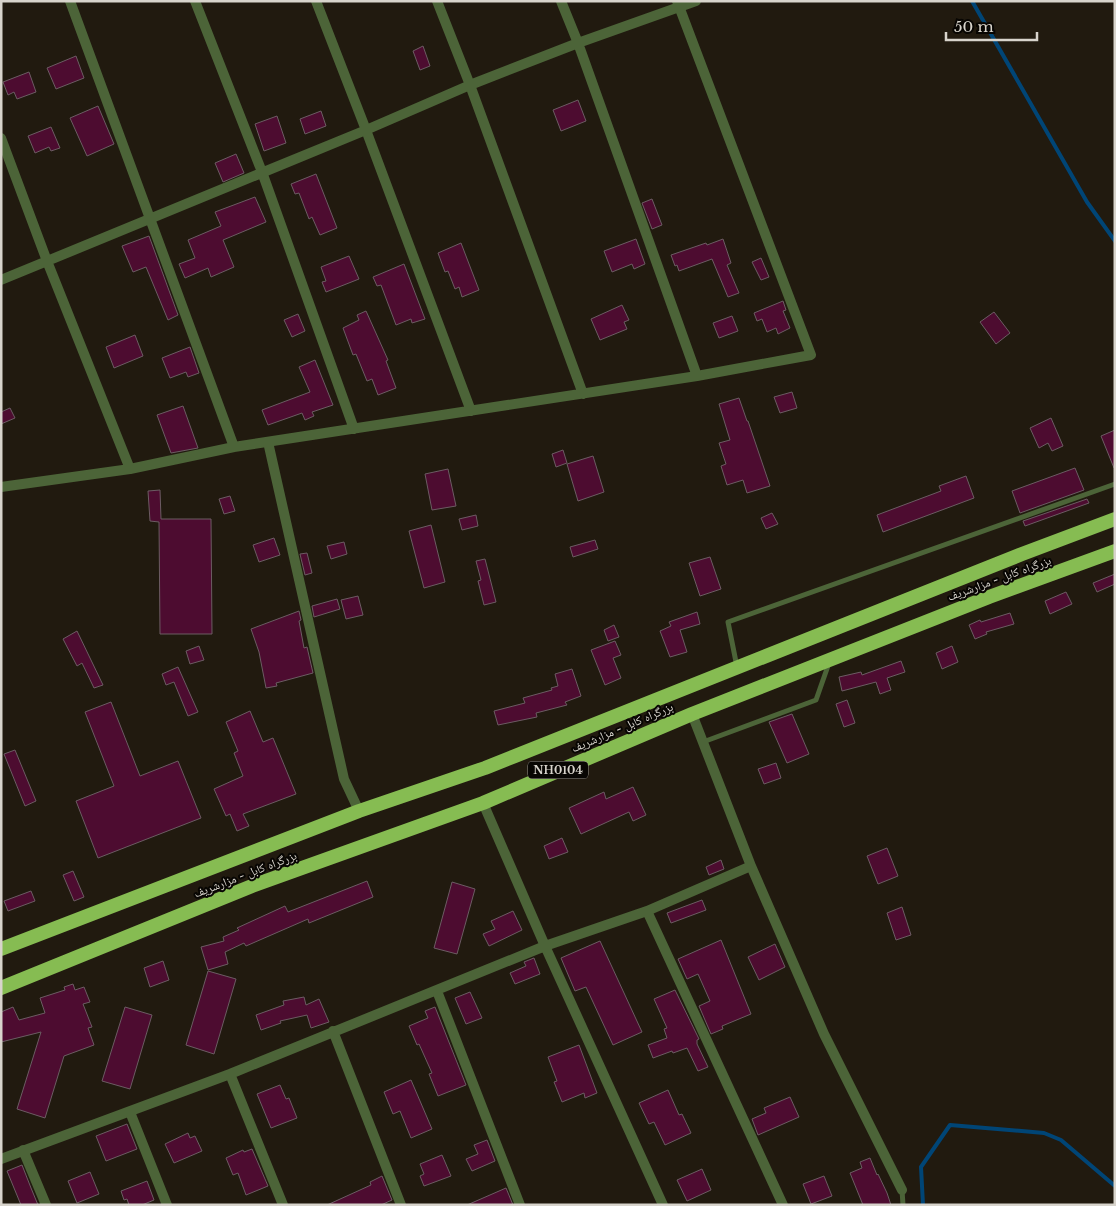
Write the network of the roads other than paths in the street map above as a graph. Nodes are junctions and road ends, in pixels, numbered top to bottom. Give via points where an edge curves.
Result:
1 (70, 1) edge
2 (195, 1) edge
3 (316, 1) edge
4 (437, 1) edge
5 (561, 1) edge
6 (696, 1) edge
7 (678, 4) edge
8 (578, 43) junction
9 (470, 85) junction
10 (366, 130) junction
11 (1, 138) edge
12 (262, 172) junction
13 (151, 219) junction
14 (47, 261) junction
15 (1, 280) edge
16 (697, 376) junction
17 (583, 394) junction
18 (471, 411) junction
19 (354, 429) junction
20 (268, 442) junction
21 (234, 447) junction
22 (130, 469) junction
23 (1115, 484) edge
24 (1, 487) edge
25 (1115, 519) edge
26 (1115, 551) edge
27 (830, 659) junction
28 (737, 667) junction
29 (692, 714) junction
30 (703, 742) junction
31 (483, 803) junction
32 (358, 811) junction
33 (751, 866) junction
34 (647, 911) junction
35 (545, 946) junction
36 (1, 949) edge
37 (1, 988) edge
38 (437, 991) junction
39 (333, 1031) junction
40 (230, 1074) junction
41 (130, 1112) junction
42 (23, 1150) junction
43 (1, 1159) edge
44 (902, 1190) joint
45 (46, 1205) edge
46 (167, 1205) edge
47 (283, 1205) edge
48 (401, 1205) edge
49 (520, 1205) edge
50 (663, 1205) edge
51 (783, 1205) edge
52 (903, 1205) edge

1 - 13 street
2 - 12 street
3 - 10 street
4 - 9 street
5 - 8 street
6 - 7 street
7 - 8 street
7 - 16 street via 812,355
8 - 9 street
8 - 16 street
9 - 10 street
9 - 17 street
10 - 12 street
10 - 18 street
11 - 14 street
12 - 13 street
12 - 19 street
13 - 14 street
13 - 21 street
14 - 15 street
14 - 22 street
16 - 17 street
17 - 18 street
18 - 19 street
19 - 20 street
20 - 21 street
20 - 32 street via 344,778
21 - 22 street
22 - 24 street
23 - 28 lane via 728,622
25 - 28 highway, بزرگراه کابل - مزارشریف / NH0104
26 - 27 highway, بزرگراه کابل - مزارشریف / NH0104
27 - 29 highway, بزرگراه کابل - مزارشریف / NH0104
27 - 30 lane via 816,700
28 - 32 highway, بزرگراه کابل - مزارشریف / NH0104 via 485,768
29 - 30 street
29 - 31 highway, بزرگراه کابل - مزارشریف / NH0104
30 - 33 street
31 - 35 street
31 - 37 highway, بزرگراه کابل - مزارشریف / NH0104 via 252,886
32 - 36 highway, بزرگراه کابل - مزارشریف / NH0104
33 - 34 street
33 - 44 street via 824,1034
34 - 35 street
34 - 51 street
35 - 38 street
35 - 50 street
38 - 39 street
38 - 49 street
39 - 40 street
39 - 48 street
40 - 41 street
40 - 47 street
41 - 42 street
41 - 46 street
42 - 43 street
42 - 45 street
44 - 52 lane

